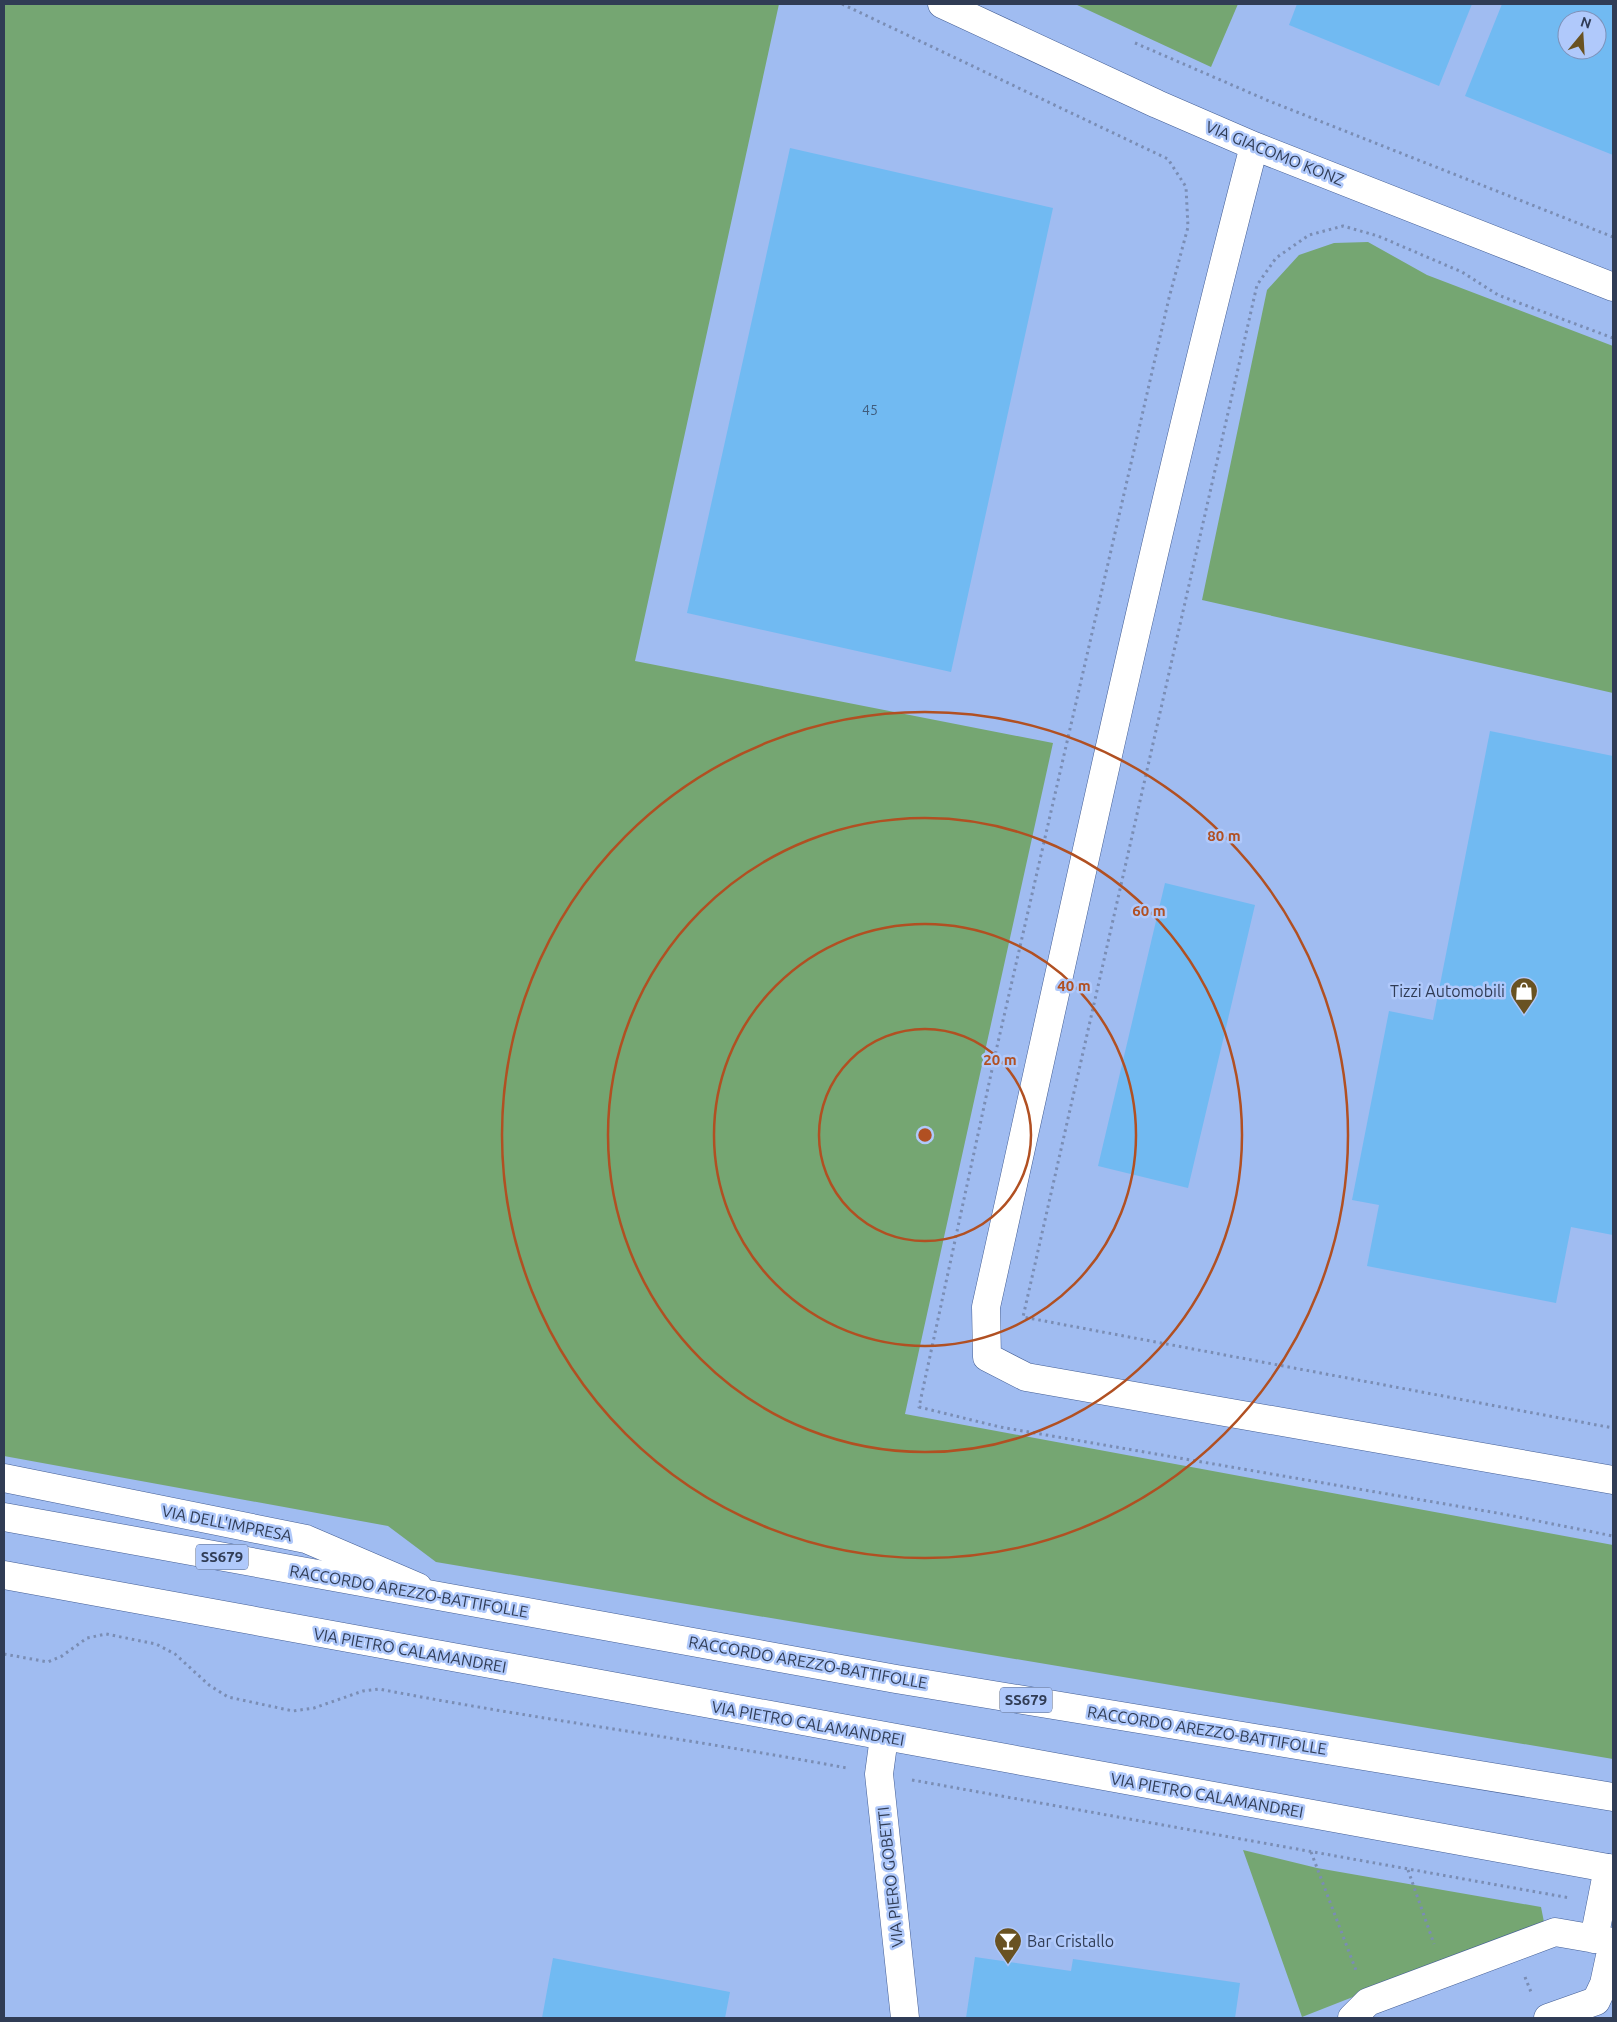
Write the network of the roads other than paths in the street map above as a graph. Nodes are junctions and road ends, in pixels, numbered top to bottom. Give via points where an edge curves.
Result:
1 (942, 4) edge
2 (1254, 146) junction
3 (1613, 287) edge
4 (4, 1478) edge
5 (1613, 1480) edge
6 (4, 1517) edge
7 (4, 1576) edge
8 (440, 1596) junction
9 (884, 1736) junction
10 (1613, 1797) edge
11 (1611, 1868) edge
12 (1607, 1941) edge
13 (1541, 2009) edge
14 (1360, 2010) edge
15 (904, 2018) edge

1 - 2 street, VIA GIACOMO KONZ
2 - 3 street, VIA GIACOMO KONZ
2 - 5 street via 1124,686 986,1307 987,1357 1026,1377
4 - 8 street, VIA DELL'IMPRESA via 306,1539
6 - 8 street, RACCORDO AREZZO-BATTIFOLLE / SS679
7 - 9 street, VIA PIETRO CALAMANDREI
8 - 10 street, RACCORDO AREZZO-BATTIFOLLE / SS679 via 896,1679
9 - 11 street, VIA PIETRO CALAMANDREI
9 - 15 street, VIA PIERO GOBETTI via 879,1774
11 - 12 street via 1601,1904
12 - 13 street via 1604,1984 1596,2000
12 - 14 street via 1555,1932 1444,1973

